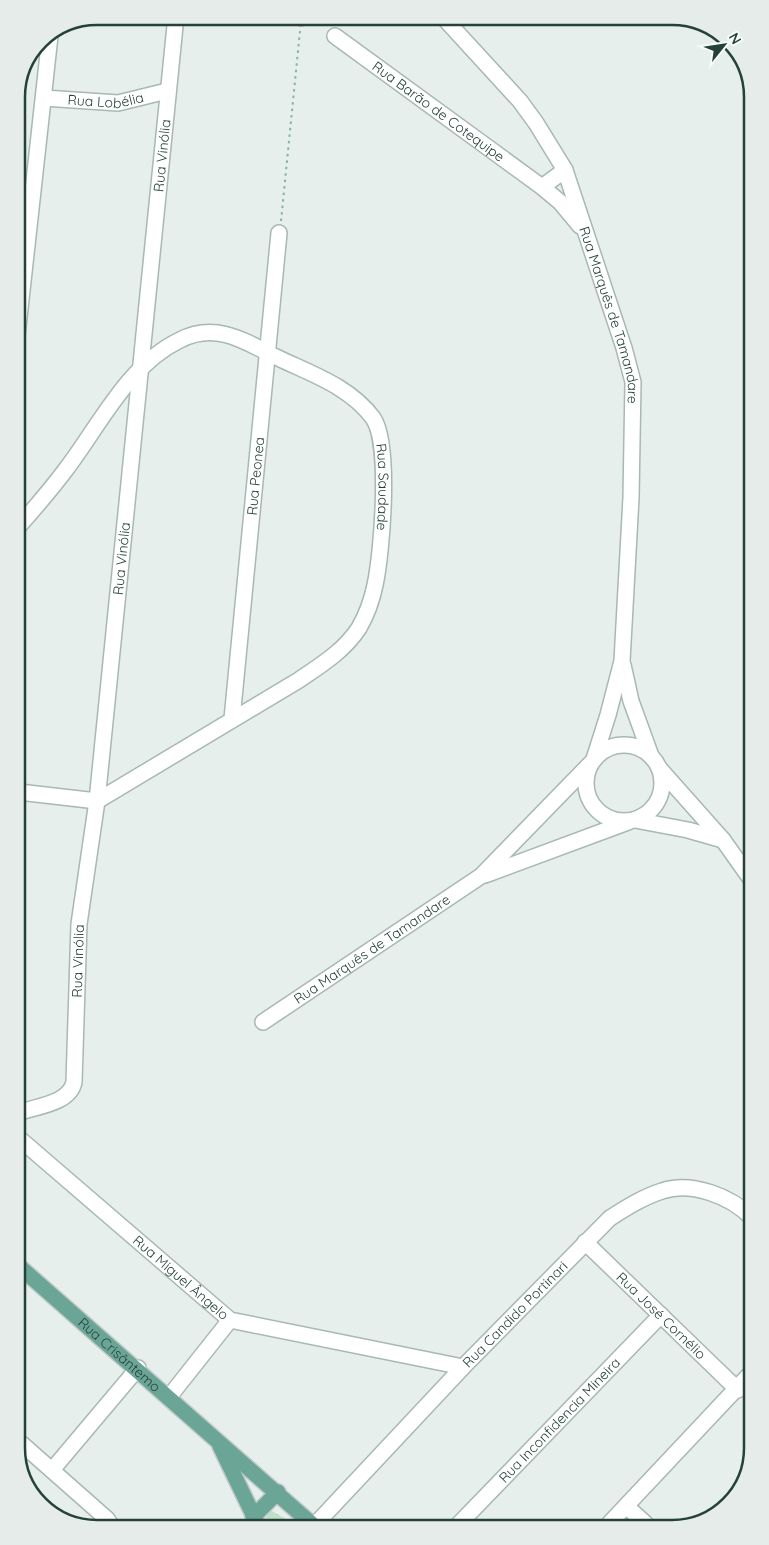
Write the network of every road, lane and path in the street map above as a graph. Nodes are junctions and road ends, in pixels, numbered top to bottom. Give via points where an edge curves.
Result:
1 (175, 25) edge
2 (300, 25) edge
3 (450, 25) edge
4 (335, 36) dead end
5 (49, 43) edge
6 (168, 91) junction
7 (44, 98) junction
8 (565, 170) junction
9 (542, 187) junction
10 (25, 209) edge
11 (585, 232) junction
12 (279, 233) joint
13 (269, 353) junction
14 (140, 367) junction
15 (25, 519) edge
16 (622, 661) junction
17 (232, 719) junction
18 (592, 761) junction
19 (655, 762) junction
20 (25, 793) edge
21 (97, 801) junction
22 (633, 820) junction
23 (722, 840) junction
24 (744, 870) edge
25 (482, 876) junction
26 (263, 1022) dead end
27 (25, 1111) edge
28 (25, 1143) edge
29 (744, 1212) edge
30 (585, 1242) junction
31 (25, 1271) edge
32 (661, 1316) junction
33 (230, 1320) junction
34 (463, 1367) junction
35 (138, 1368) junction
36 (744, 1382) edge
37 (738, 1390) junction
38 (169, 1396) junction
39 (218, 1442) junction
40 (25, 1447) edge
41 (52, 1470) junction
42 (278, 1492) junction
43 (626, 1506) junction
44 (108, 1520) edge
45 (254, 1520) edge
46 (259, 1520) edge
47 (308, 1520) edge
48 (320, 1520) edge
49 (463, 1520) edge
50 (613, 1520) edge
51 (642, 1520) edge

1 - 6 street, Rua Vinólia
2 - 12 path
3 - 8 street, Rua Marquês de Tamandare via 520,101
4 - 9 street, Rua Barão de Cotequipe
5 - 7 street
6 - 7 street, Rua Lobélia via 118,103
6 - 14 street, Rua Vinólia
7 - 10 street
8 - 9 street
8 - 11 street, Rua Marquês de Tamandare
9 - 11 street, Rua Barão de Cotequipe via 560,202
11 - 16 street, Rua Marquês de Tamandare via 626,355 635,396
12 - 13 street, Rua Peonea
13 - 14 street, Rua Saudade via 244,339 207,332 180,339
13 - 17 street, Rua Peonea
13 - 17 street, Rua Saudade via 345,392 360,403 375,421 382,440 379,561 368,609 351,640 299,680
14 - 15 street, Rua Saudade via 66,469
14 - 21 street, Rua Vinólia
16 - 18 street, Rua Marquês de Tamandare
16 - 19 street, Rua Marquês de Tamandare via 631,701
17 - 21 street, Rua Saudade
18 - 19 street via 606,749 622,745 632,746
18 - 22 street via 586,775 589,800 606,817 618,821
18 - 25 street, Rua Marquês de Tamandare
19 - 22 street via 661,776 660,795 651,810
19 - 23 street, Rua Marquês de Tamandare
20 - 21 street
21 - 27 street, Rua Vinólia via 79,924 72,1091 65,1097
22 - 23 street
22 - 25 street, Rua Marquês de Tamandare
23 - 24 street, Rua Marquês de Tamandare
25 - 26 street, Rua Marquês de Tamandare
28 - 33 street, Rua Miguel Ângelo
29 - 30 street, Rua Candido Portinari via 728,1199 706,1191 686,1188 664,1190 633,1203 610,1218
30 - 32 street, Rua José Cornélio
30 - 34 street, Rua Candido Portinari
31 - 35 main road, Rua Crisântemo
32 - 37 street, Rua José Cornélio
32 - 49 street, Rua Inconfidencia Mineira
33 - 34 street, Rua Miguel Ângelo
33 - 38 street
34 - 48 street, Rua Candido Portinari
35 - 38 main road, Rua Crisântemo
35 - 41 street
36 - 37 street
37 - 43 street
38 - 39 main road, Rua Crisântemo
39 - 42 main road, Rua Crisântemo
39 - 45 main road, Rua Crisântemo
40 - 41 street
41 - 44 street
42 - 46 main road
42 - 47 main road, Rua Crisântemo
43 - 50 street
43 - 51 street

